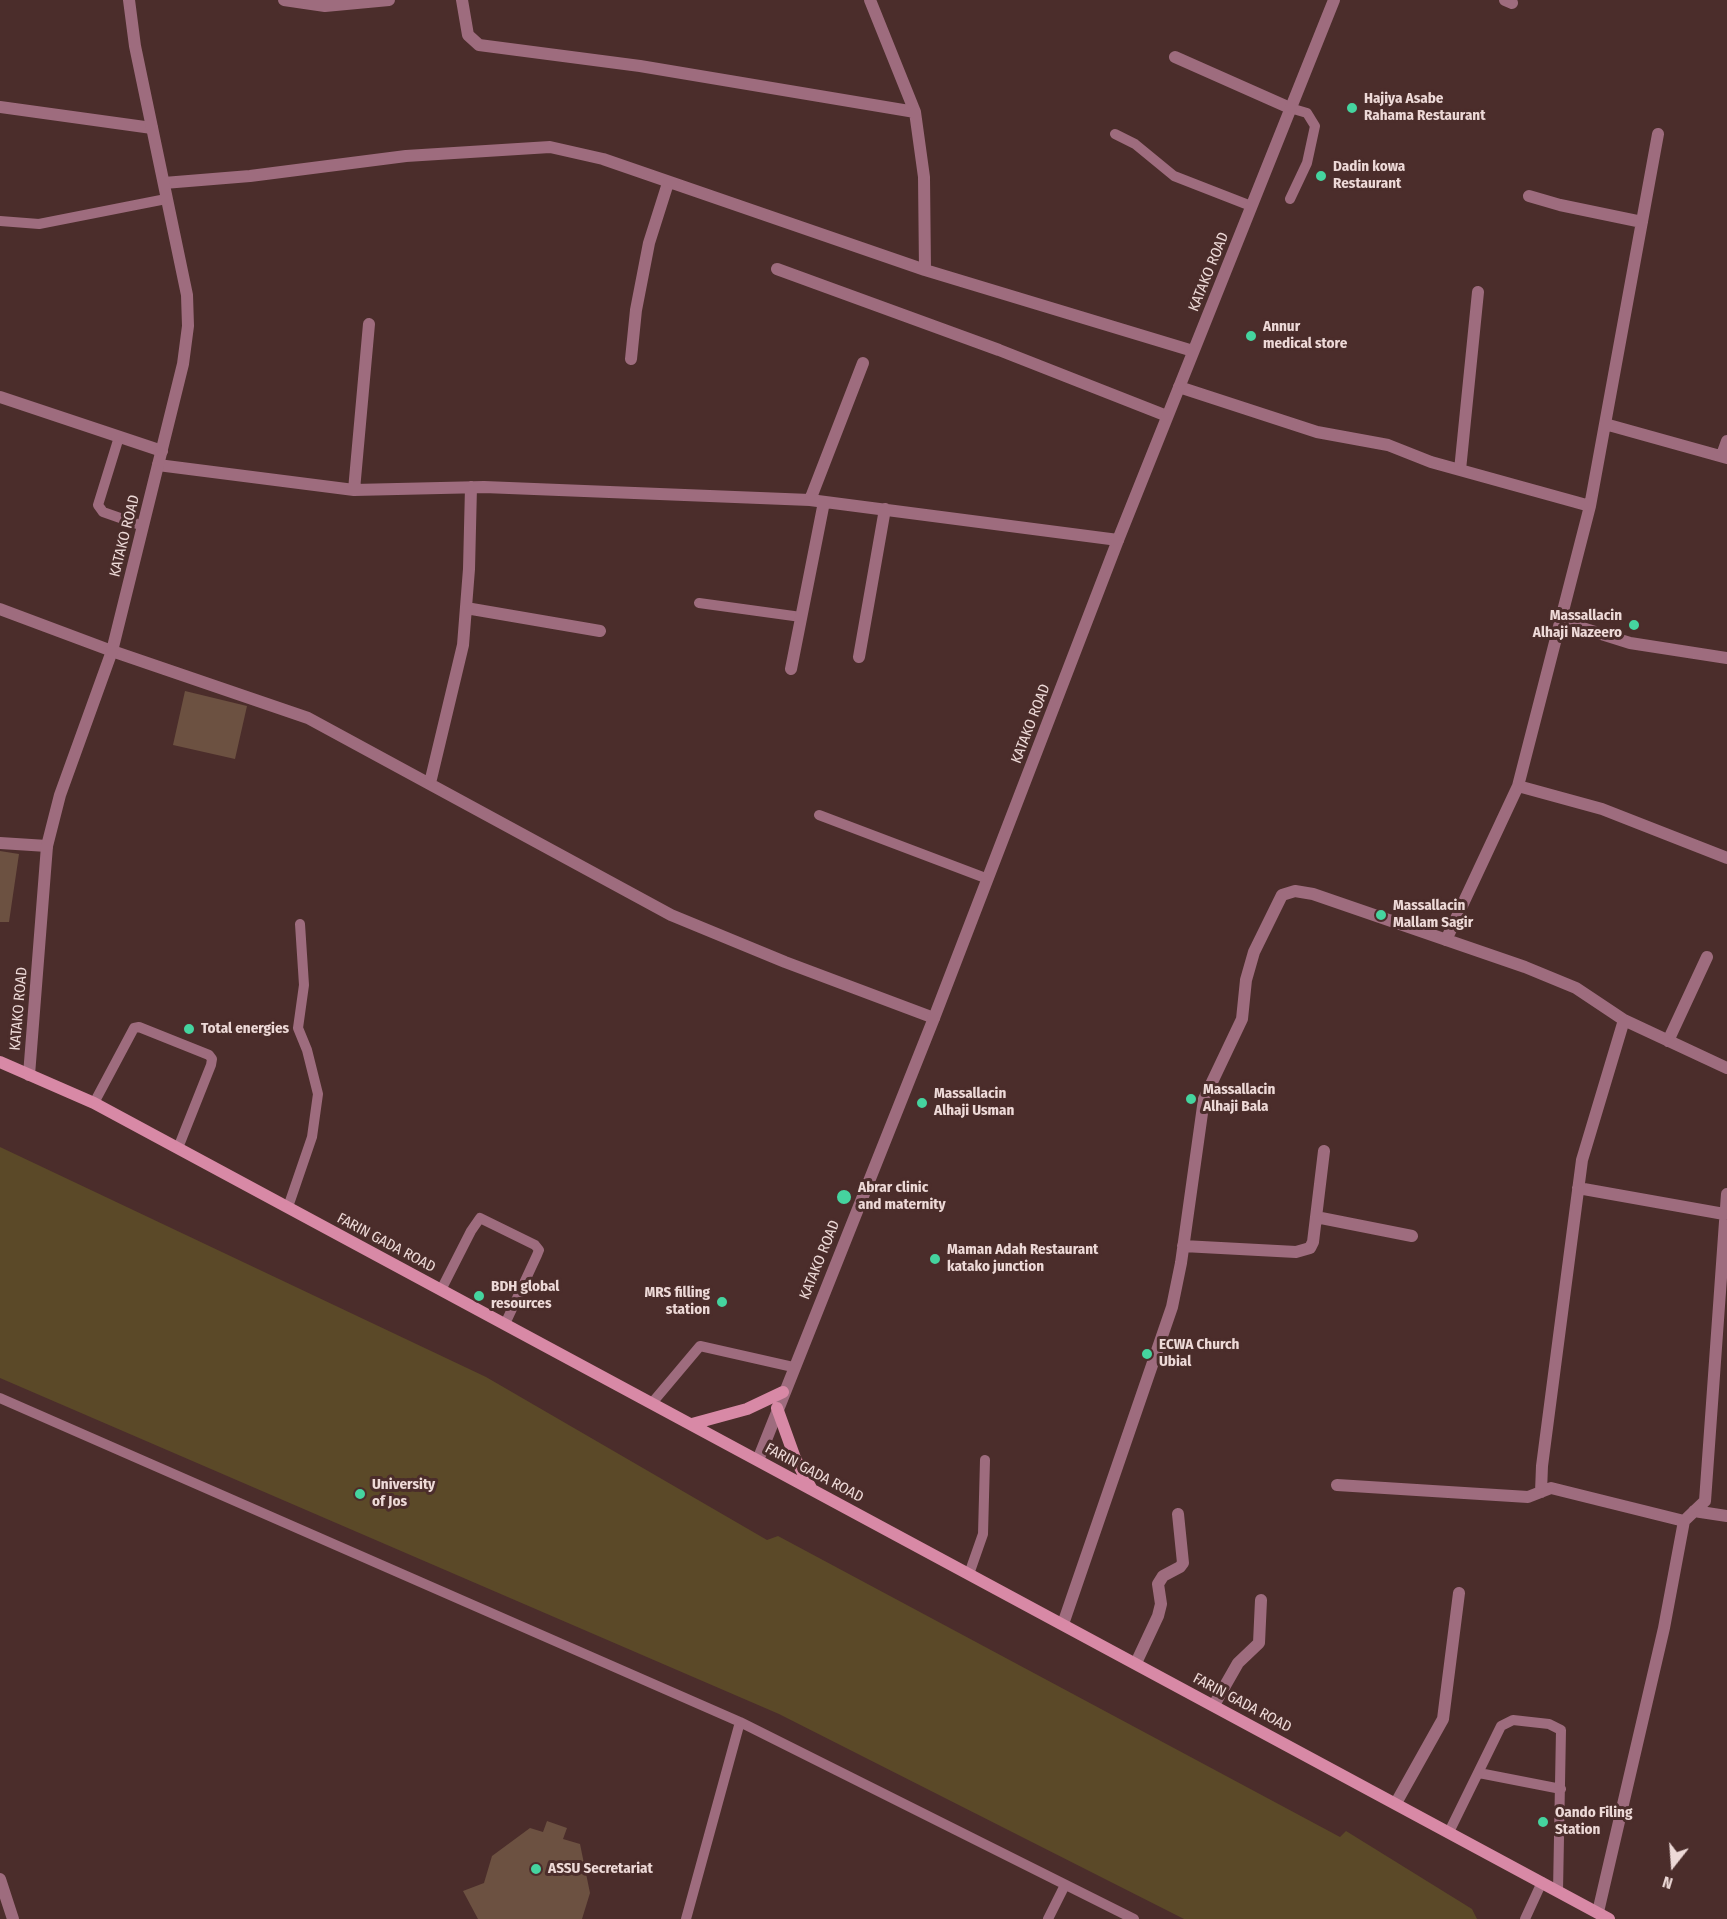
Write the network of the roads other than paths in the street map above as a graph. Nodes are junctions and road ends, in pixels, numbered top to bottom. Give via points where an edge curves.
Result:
1 (129, 0) edge
2 (284, 0) edge
3 (389, 0) edge
4 (462, 0) edge
5 (870, 0) edge
6 (1334, 0) edge
7 (1175, 57) dead end
8 (0, 107) edge
9 (1290, 108) junction
10 (915, 112) junction
11 (152, 128) junction
12 (1116, 134) dead end
13 (1658, 134) dead end
14 (164, 183) junction
15 (668, 183) junction
16 (1529, 196) dead end
17 (166, 199) junction
18 (1290, 199) dead end
19 (1251, 206) junction
20 (0, 221) edge
21 (1642, 222) junction
22 (777, 269) dead end
23 (925, 270) junction
24 (1478, 292) dead end
25 (369, 324) dead end
26 (1193, 351) junction
27 (631, 359) dead end
28 (862, 363) dead end
29 (1179, 387) junction
30 (0, 397) edge
31 (1167, 416) junction
32 (1605, 424) junction
33 (119, 437) junction
34 (1727, 441) edge
35 (162, 451) junction
36 (1724, 457) edge
37 (158, 465) junction
38 (1460, 470) junction
39 (471, 487) junction
40 (354, 490) junction
41 (810, 500) junction
42 (824, 501) junction
43 (1590, 506) junction
44 (885, 509) junction
45 (143, 526) junction
46 (1118, 540) junction
47 (699, 603) dead end
48 (466, 608) junction
49 (0, 609) edge
50 (801, 617) junction
51 (1560, 621) junction
52 (600, 631) dead end
53 (112, 651) junction
54 (859, 657) dead end
55 (1727, 658) edge
56 (791, 669) dead end
57 (430, 783) junction
58 (1518, 786) junction
59 (819, 815) dead end
60 (0, 843) edge
61 (47, 846) junction
62 (1727, 858) edge
63 (988, 879) junction
64 (300, 924) dead end
65 (1446, 940) junction
66 (1707, 957) dead end
67 (934, 1018) junction
68 (1624, 1020) junction
69 (1668, 1041) junction
70 (0, 1062) edge
71 (1727, 1068) edge
72 (29, 1075) junction
73 (94, 1103) junction
74 (178, 1149) junction
75 (1324, 1151) dead end
76 (1578, 1188) junction
77 (1727, 1194) edge
78 (288, 1207) junction
79 (1724, 1214) junction
80 (1316, 1217) junction
81 (1412, 1236) dead end
82 (1183, 1246) junction
83 (441, 1290) junction
84 (1723, 1314) edge
85 (505, 1324) junction
86 (793, 1367) junction
87 (783, 1392) junction
88 (0, 1398) edge
89 (652, 1403) junction
90 (777, 1408) junction
91 (693, 1425) junction
92 (758, 1460) junction
93 (985, 1460) dead end
94 (1336, 1485) dead end
95 (812, 1489) junction
96 (1541, 1491) junction
97 (1694, 1511) junction
98 (1178, 1514) dead end
99 (1727, 1516) edge
100 (1684, 1521) junction
101 (969, 1574) junction
102 (1459, 1593) dead end
103 (1261, 1600) dead end
104 (1063, 1624) junction
105 (1136, 1663) junction
106 (1214, 1705) junction
107 (740, 1722) junction
108 (1479, 1773) junction
109 (1561, 1789) junction
110 (1396, 1803) junction
111 (1449, 1832) junction
112 (0, 1879) edge
113 (1542, 1882) junction
114 (1065, 1885) junction
115 (1558, 1891) junction
116 (1598, 1912) junction
117 (13, 1919) edge
118 (686, 1919) edge
119 (1048, 1919) edge
120 (1134, 1919) edge
121 (1525, 1919) edge
122 (1610, 1919) edge

1 - 11 street, KATAKO ROAD
2 - 3 street via 325,6
4 - 10 street via 468,35 479,45 640,66
5 - 10 street
6 - 9 street, KATAKO ROAD
7 - 9 street
8 - 11 street
9 - 18 lane via 1307,113 1315,126 1307,163
9 - 19 street, KATAKO ROAD
10 - 23 street via 924,177
11 - 14 street, KATAKO ROAD
12 - 19 lane via 1135,144 1174,176
13 - 21 street
14 - 15 street via 406,156 550,147 603,159
14 - 17 street, KATAKO ROAD
15 - 23 street
15 - 27 street via 649,243
16 - 21 street
17 - 20 lane via 39,224
17 - 35 street, KATAKO ROAD via 187,295 188,326
19 - 26 street, KATAKO ROAD
21 - 32 street
22 - 31 street
23 - 26 street
24 - 38 street
25 - 40 street
26 - 29 street, KATAKO ROAD
28 - 41 street
29 - 31 street, KATAKO ROAD
29 - 38 street via 1317,432 1388,445
30 - 33 street
31 - 46 street, KATAKO ROAD
32 - 36 street
32 - 43 street
33 - 35 street
33 - 45 lane via 98,505 102,512
34 - 36 street
35 - 37 street, KATAKO ROAD
37 - 40 street
37 - 45 street, KATAKO ROAD
38 - 43 street
39 - 40 street
39 - 41 street
39 - 48 street
41 - 42 street
42 - 44 street
42 - 50 street
43 - 51 street
44 - 46 street
44 - 54 street
45 - 53 street, KATAKO ROAD
46 - 63 street, KATAKO ROAD
47 - 50 lane
48 - 52 street
48 - 57 street via 463,645
49 - 53 street
50 - 56 street
51 - 55 street via 1630,643
51 - 58 street
53 - 57 street via 308,718
53 - 61 street, KATAKO ROAD via 60,795
57 - 67 street via 671,915
58 - 62 street via 1602,809
58 - 65 street
59 - 63 lane
60 - 61 street
61 - 72 street, KATAKO ROAD
63 - 67 street, KATAKO ROAD
64 - 78 lane via 304,985 298,1028 318,1094 312,1137
65 - 68 street via 1576,988
65 - 82 street via 1313,894 1294,891 1282,895 1254,952 1246,980 1242,1020 1204,1099
66 - 69 street
67 - 86 street, KATAKO ROAD
68 - 69 street
68 - 76 street via 1582,1160
69 - 71 street
70 - 72 main road, FARIN GADA ROAD
72 - 73 main road, FARIN GADA ROAD
73 - 74 main road, FARIN GADA ROAD
73 - 74 lane via 134,1028 209,1055 211,1065
74 - 78 main road, FARIN GADA ROAD
75 - 80 street
76 - 79 street
76 - 96 street
77 - 79 street
78 - 83 main road, FARIN GADA ROAD
79 - 84 street
80 - 81 street
80 - 82 street via 1310,1248 1296,1252
82 - 104 street via 1172,1307
83 - 85 main road, FARIN GADA ROAD
83 - 85 lane via 480,1218 535,1245 537,1255
84 - 97 street via 1705,1501
85 - 89 main road, FARIN GADA ROAD
86 - 87 street, KATAKO ROAD
86 - 89 lane via 700,1346
87 - 90 street, KATAKO ROAD
87 - 91 main road via 747,1409
88 - 107 lane
89 - 91 main road, FARIN GADA ROAD
90 - 92 street, KATAKO ROAD
90 - 95 main road via 795,1458
91 - 92 main road, FARIN GADA ROAD
92 - 95 main road, FARIN GADA ROAD
93 - 101 lane via 982,1534
94 - 96 street via 1528,1497
95 - 101 main road, FARIN GADA ROAD
96 - 100 street via 1551,1488
97 - 99 street
97 - 100 street
98 - 105 street via 1183,1563 1158,1584 1158,1616
100 - 116 street via 1664,1628
101 - 104 main road, FARIN GADA ROAD
102 - 110 street via 1443,1719
103 - 106 street via 1259,1643 1238,1663
104 - 105 main road, FARIN GADA ROAD
105 - 106 main road, FARIN GADA ROAD
106 - 110 main road, FARIN GADA ROAD
107 - 114 lane
107 - 118 lane
108 - 109 lane
108 - 109 lane via 1501,1726 1513,1720 1549,1724 1561,1730
108 - 111 lane
109 - 115 lane
110 - 111 main road, FARIN GADA ROAD
111 - 113 main road, FARIN GADA ROAD
112 - 117 street
113 - 115 main road, FARIN GADA ROAD
113 - 121 lane
114 - 119 lane
114 - 120 lane
115 - 116 main road, FARIN GADA ROAD
116 - 122 main road, FARIN GADA ROAD

